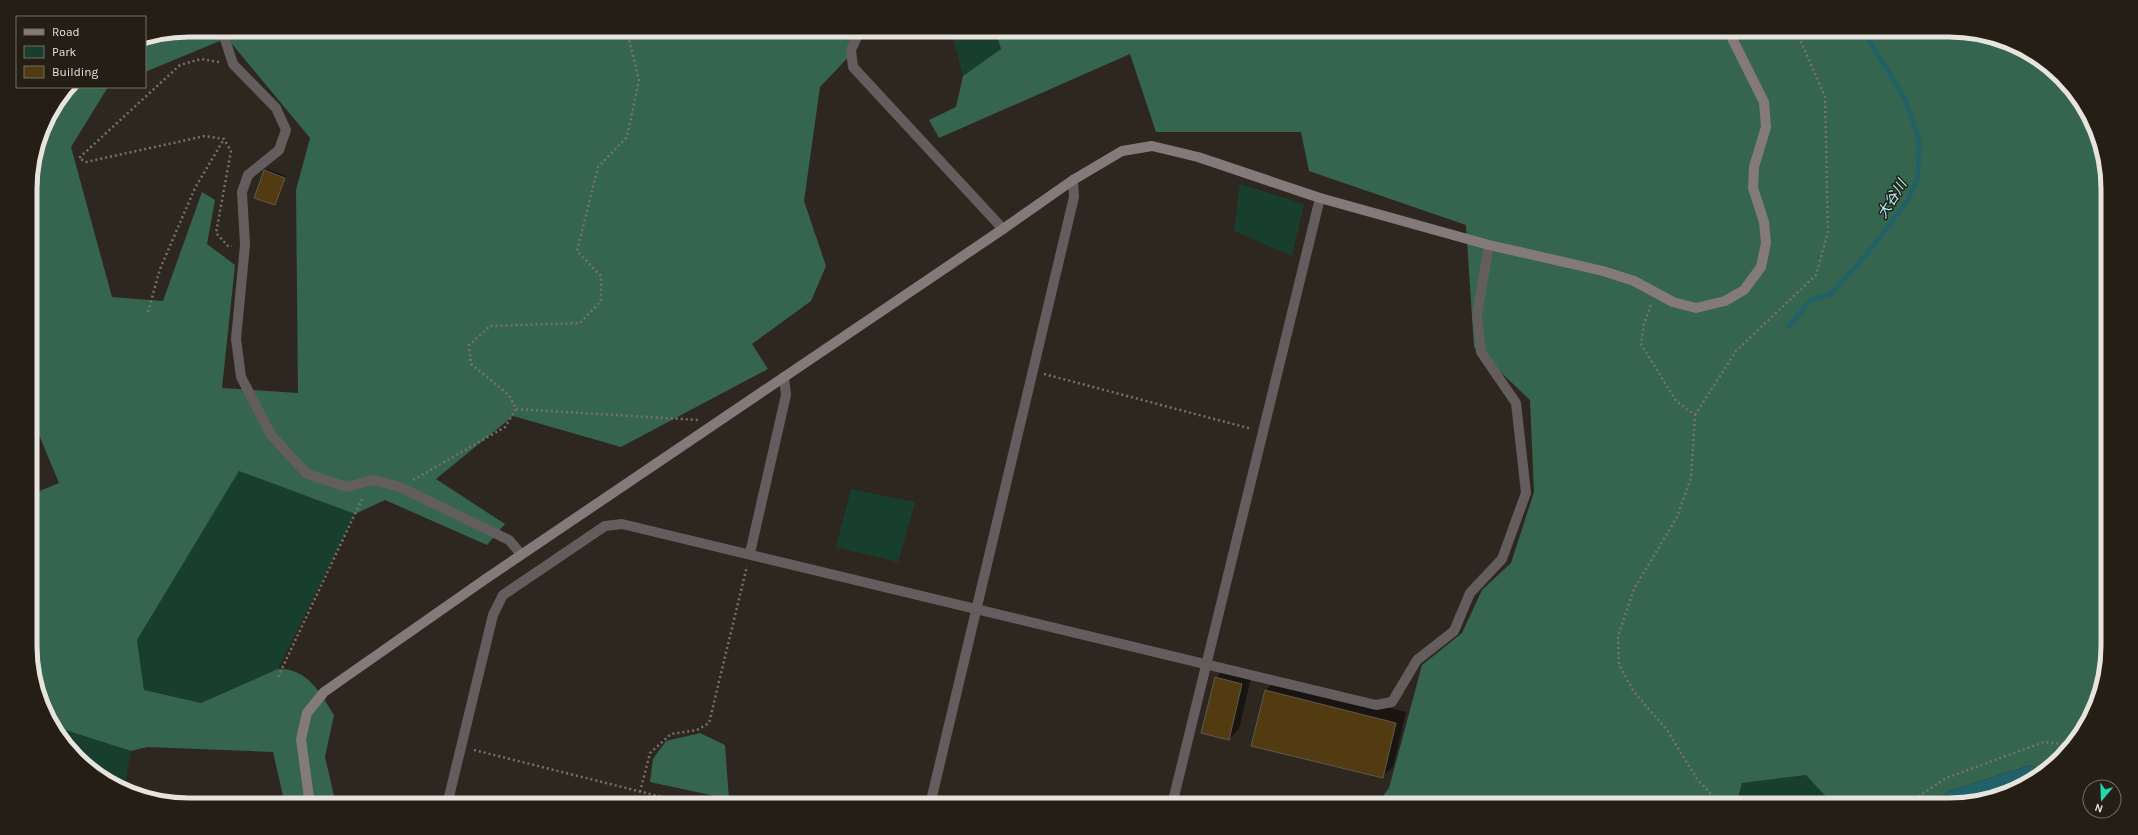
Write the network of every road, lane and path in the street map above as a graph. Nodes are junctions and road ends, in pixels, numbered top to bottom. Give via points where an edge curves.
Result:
1 (224, 37) edge
2 (628, 37) edge
3 (857, 37) edge
4 (1732, 37) edge
5 (1799, 37) edge
6 (233, 64) junction
7 (224, 139) junction
8 (1073, 180) junction
9 (1320, 198) junction
10 (1003, 229) junction
11 (245, 245) junction
12 (1489, 245) junction
13 (1656, 293) junction
14 (148, 312) dead end
15 (1033, 372) junction
16 (784, 377) junction
17 (516, 409) junction
18 (1695, 415) junction
19 (716, 422) junction
20 (1262, 432) junction
21 (400, 487) junction
22 (369, 495) dead end
23 (521, 554) junction
24 (750, 554) junction
25 (976, 610) junction
26 (1205, 664) junction
27 (278, 677) dead end
28 (2065, 744) edge
29 (461, 747) junction
30 (640, 792) junction
31 (309, 798) edge
32 (450, 798) edge
33 (664, 798) edge
34 (932, 798) edge
35 (1174, 798) edge
36 (1714, 798) edge
37 (1916, 798) edge

1 - 6 street
2 - 17 path via 639,80 627,137 598,167 577,251 601,276 601,301 580,323 490,326 469,345 471,364 508,395
3 - 10 street via 851,50 853,67
4 - 13 street via 1764,102 1766,127 1754,166 1754,188 1766,236 1761,267 1744,290 1725,301 1696,308 1673,302
5 - 18 path via 1825,97 1828,232 1816,275 1736,351
6 - 7 path via 201,59 180,65 79,158 86,162 205,136
6 - 11 street via 276,108 286,130 279,150 248,175 242,192
7 - 11 path via 231,151 216,233 228,246
7 - 14 path via 195,188 160,269
8 - 9 street via 1122,151 1152,146 1198,157
8 - 10 street
8 - 15 street via 1074,196
9 - 12 street
9 - 20 street
10 - 16 street
11 - 21 street via 236,339 241,377 271,435 307,474 347,487 373,480
12 - 13 street via 1603,271 1634,281
12 - 26 street via 1477,315 1481,352 1516,403 1526,493 1502,559 1470,593 1454,630 1417,660 1392,702 1376,705
13 - 18 path via 1644,324 1641,344 1676,401
15 - 20 path
15 - 25 street
16 - 19 street
16 - 24 street via 786,395
17 - 19 path
17 - 21 path via 505,427
18 - 36 path via 1691,478 1677,517 1634,589 1618,636 1619,665 1634,692 1668,730 1697,779
19 - 23 street
20 - 26 street
21 - 23 street via 508,540
22 - 27 path via 362,497
23 - 31 street via 324,692 307,713 301,739
24 - 25 street
24 - 29 street via 622,524 605,526 503,594 492,615
24 - 30 path via 709,723 697,730 671,734 650,753
25 - 26 street
25 - 34 street
26 - 35 street
28 - 37 path via 2044,742 1946,778
29 - 30 path
29 - 32 street
30 - 33 path

